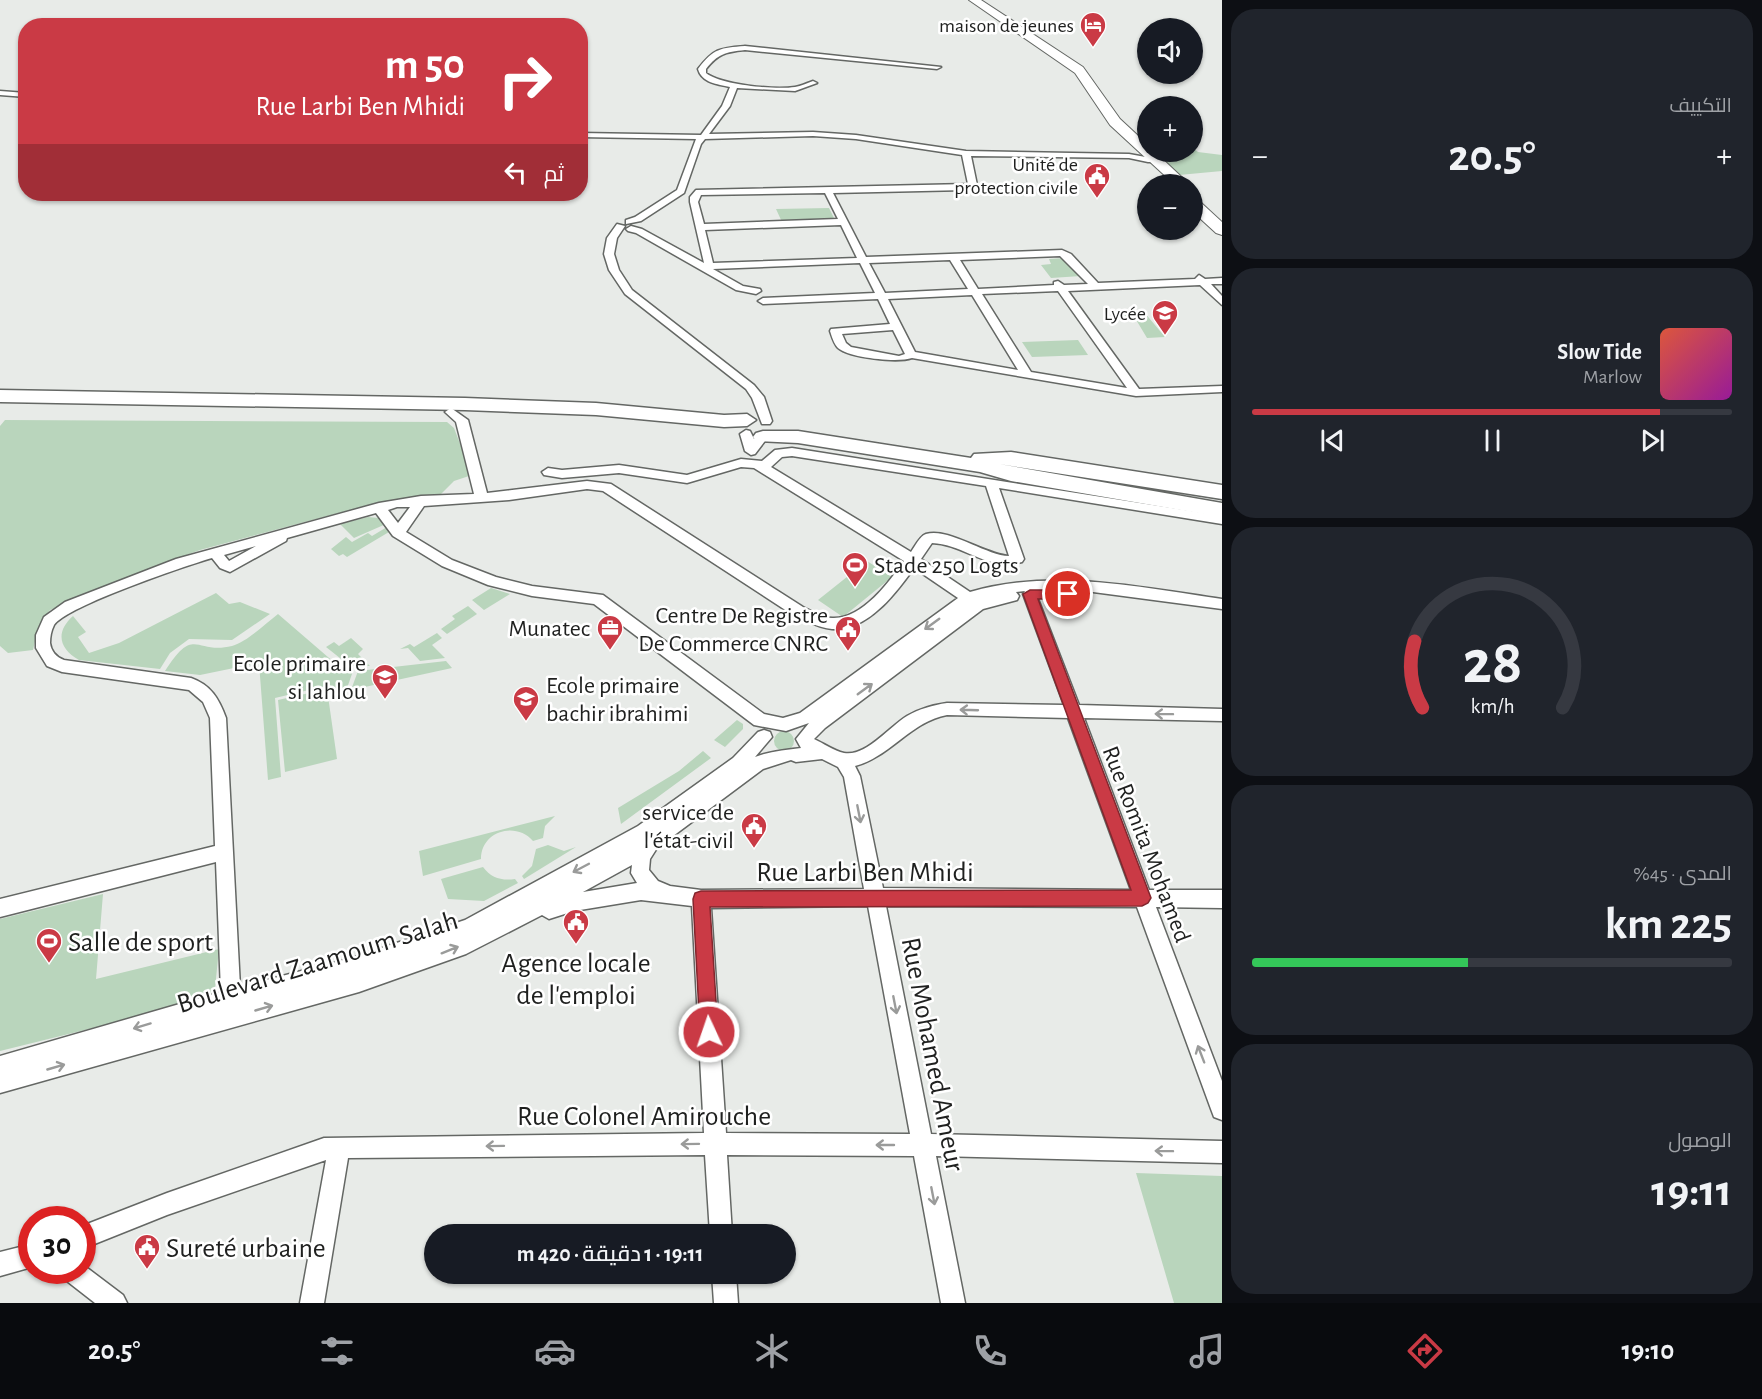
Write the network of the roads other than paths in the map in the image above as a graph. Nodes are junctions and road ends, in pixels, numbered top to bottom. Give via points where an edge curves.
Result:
1 (969, 0) edge
2 (974, 0) edge
3 (937, 67) dead end
4 (813, 83) dead end
5 (734, 86) junction
6 (0, 93) edge
7 (18, 94) edge
8 (588, 135) edge
9 (703, 137) junction
10 (966, 153) junction
11 (1133, 153) junction
12 (1164, 174) edge
13 (1171, 174) edge
14 (827, 189) junction
15 (1203, 204) edge
16 (1203, 212) edge
17 (844, 222) junction
18 (1222, 222) edge
19 (699, 226) junction
20 (630, 227) junction
21 (1222, 230) edge
22 (954, 258) junction
23 (864, 262) junction
24 (706, 267) junction
25 (1222, 276) edge
26 (1201, 280) junction
27 (1222, 281) edge
28 (1094, 285) junction
29 (1060, 286) junction
30 (974, 290) junction
31 (881, 294) junction
32 (1222, 302) edge
33 (897, 327) junction
34 (911, 355) junction
35 (1026, 373) junction
36 (1222, 388) edge
37 (1137, 393) junction
38 (0, 396) edge
39 (0, 403) edge
40 (462, 415) junction
41 (756, 434) junction
42 (993, 466) junction
43 (548, 472) dead end
44 (1222, 492) edge
45 (481, 496) junction
46 (421, 500) junction
47 (1222, 501) edge
48 (379, 507) junction
49 (1222, 510) edge
50 (1222, 520) edge
51 (398, 533) junction
52 (911, 560) junction
53 (1026, 590) junction
54 (973, 602) junction
55 (1222, 603) edge
56 (1222, 612) edge
57 (1073, 713) junction
58 (1222, 715) edge
59 (819, 723) junction
60 (783, 724) junction
61 (763, 730) junction
62 (797, 748) junction
63 (839, 762) junction
64 (652, 842) junction
65 (225, 852) junction
66 (668, 895) junction
67 (874, 897) junction
68 (1142, 898) junction
69 (701, 899) junction
70 (1222, 899) edge
71 (0, 908) edge
72 (512, 922) junction
73 (232, 1008) junction
74 (0, 1066) edge
75 (0, 1083) edge
76 (1222, 1109) edge
77 (716, 1144) junction
78 (923, 1145) junction
79 (339, 1147) junction
80 (1222, 1152) edge
81 (720, 1224) edge
82 (96, 1232) edge
83 (90, 1284) edge
84 (725, 1284) edge
85 (115, 1303) edge
86 (312, 1303) edge
87 (726, 1303) edge
88 (953, 1303) edge

1 - 11 highway via 1075,72
2 - 13 highway via 1079,70 1116,122
3 - 5 street via 762,49 722,50 708,61 703,74 712,81
4 - 5 street via 795,89
5 - 9 street via 726,106
6 - 7 street
8 - 9 street
9 - 10 street via 840,135
9 - 20 street via 697,143 681,191
10 - 11 street
10 - 14 street via 973,181 969,186
11 - 12 highway via 1149,160
14 - 17 street
14 - 19 street via 706,190 694,197
15 - 18 highway
16 - 21 highway
17 - 19 street
17 - 23 street
19 - 24 street
20 - 24 street
20 - 41 street via 610,241 611,264 623,287 750,387
22 - 23 street
22 - 28 street via 1062,253
22 - 30 street
23 - 24 street
23 - 31 street
24 - 31 street via 754,294
25 - 26 street
26 - 27 street
26 - 28 street
26 - 32 street
28 - 29 street
29 - 30 street
29 - 37 street
30 - 31 street
30 - 35 street
31 - 33 street
33 - 34 street
33 - 34 street via 835,331 848,350 900,359
34 - 35 street
35 - 37 street
36 - 37 street
38 - 41 main road via 596,409
39 - 40 main road
40 - 41 main road via 597,417
40 - 45 street
41 - 42 main road
41 - 42 street via 779,453
41 - 43 street via 728,466 687,479 619,469
41 - 52 street
42 - 44 main road
42 - 47 main road
42 - 49 main road via 1011,475
42 - 50 street
42 - 52 street via 1017,559 1004,561 933,537 925,539
45 - 46 street
45 - 52 street via 587,485 606,487 798,611 833,624 852,620 876,603
46 - 48 street
46 - 51 street
48 - 51 street
48 - 65 street via 163,569 70,606 45,628 43,648 52,662 153,677 203,689 211,698 218,718
51 - 61 street via 447,563 493,581 532,591 598,599
52 - 54 street
53 - 54 street
53 - 55 street via 1057,585
53 - 56 street
53 - 57 street, Rue Romita Mohamed
59 -> 54 street
54 -> 60 street via 805,718
58 -> 57 street
57 -> 63 street via 935,711 911,722 854,764
57 - 68 street, Rue Romita Mohamed
59 - 62 street
59 - 63 street, Rue Mohamed Ameur via 815,736
60 - 61 street, Boulevard Zaamoum Salah
60 - 62 street via 800,731
61 - 62 street via 769,750
61 -> 73 street, Boulevard Zaamoum Salah via 739,763 644,832 498,913 406,951
62 - 63 street
62 - 64 street, Boulevard Zaamoum Salah via 757,764
63 -> 67 street, Rue Mohamed Ameur
64 - 66 street via 641,857 640,873 652,887
64 - 72 street, Boulevard Zaamoum Salah
65 - 71 street
65 - 73 street
66 - 69 street, Rue Larbi Ben Mhidi
66 - 72 street, Rue Larbi Ben Mhidi via 641,891 601,896
67 - 68 street, Rue Larbi Ben Mhidi
67 - 69 street, Rue Larbi Ben Mhidi
67 -> 78 street, Rue Mohamed Ameur
68 - 70 street, Rue Larbi Ben Mhidi
76 -> 68 street, Rue Romita Mohamed
69 - 77 street
73 -> 72 street, Boulevard Zaamoum Salah via 420,963
73 -> 74 street, Boulevard Zaamoum Salah
75 -> 73 street, Boulevard Zaamoum Salah
78 -> 77 street, Rue Colonel Amirouche
77 -> 79 street, Rue Colonel Amirouche
77 - 81 street
80 -> 78 street, Rue Colonel Amirouche
78 -> 88 street, Rue Mohamed Ameur
79 - 82 street, Rue Colonel Amirouche via 167,1204
79 - 86 street
83 - 85 street
84 - 87 street

